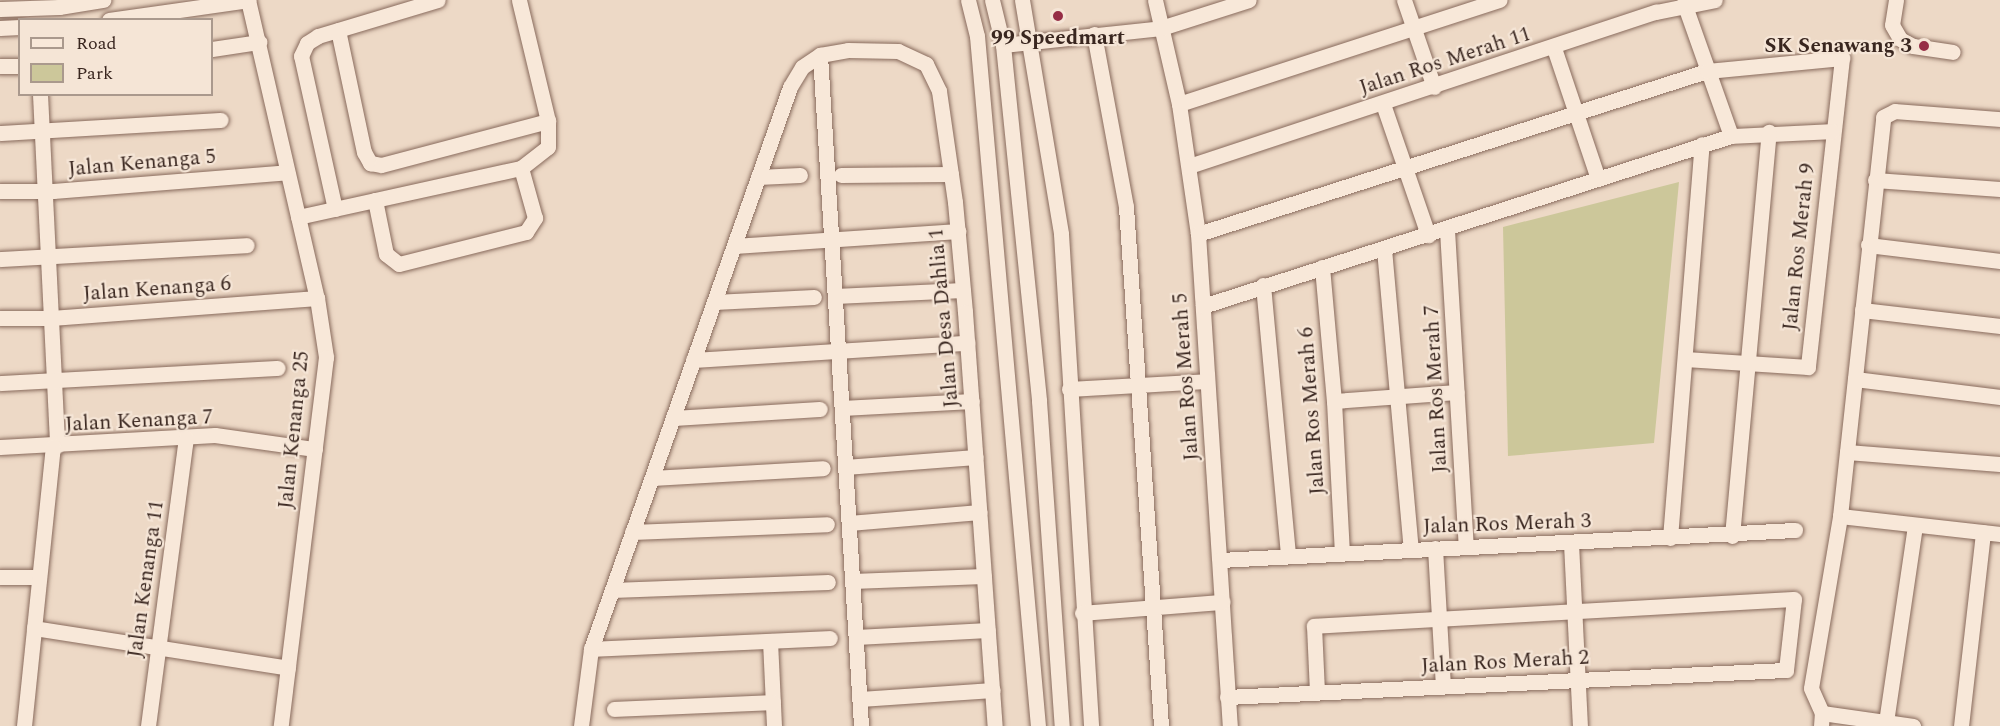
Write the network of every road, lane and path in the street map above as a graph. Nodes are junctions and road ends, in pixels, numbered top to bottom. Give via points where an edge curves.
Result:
1 (103, 0) edge
2 (248, 0) edge
3 (438, 0) edge
4 (519, 0) edge
5 (968, 0) edge
6 (992, 0) edge
7 (1022, 0) edge
8 (1155, 0) edge
9 (1249, 0) edge
10 (1404, 0) edge
11 (1500, 0) edge
12 (1715, 0) edge
13 (1896, 0) edge
14 (1683, 3) junction
15 (1654, 6) edge
16 (0, 9) edge
17 (123, 18) edge
18 (18, 27) edge
19 (0, 28) edge
20 (1161, 28) junction
21 (1414, 28) junction
22 (338, 30) junction
23 (1094, 34) junction
24 (1029, 40) junction
25 (259, 42) junction
26 (1003, 45) junction
27 (1554, 48) junction
28 (213, 49) edge
29 (1953, 52) dead end
30 (820, 55) junction
31 (0, 66) edge
32 (18, 66) edge
33 (1707, 71) junction
34 (1434, 87) junction
35 (40, 96) edge
36 (1179, 104) junction
37 (1383, 104) junction
38 (1577, 115) junction
39 (2000, 119) edge
40 (221, 120) dead end
41 (548, 121) junction
42 (1832, 131) junction
43 (41, 132) junction
44 (1769, 132) junction
45 (0, 133) edge
46 (1731, 136) junction
47 (1702, 144) junction
48 (1190, 166) junction
49 (521, 168) junction
50 (1406, 169) junction
51 (287, 172) junction
52 (951, 174) junction
53 (800, 175) dead end
54 (841, 175) dead end
55 (758, 177) junction
56 (1598, 179) junction
57 (1875, 180) junction
58 (2000, 189) edge
59 (0, 191) edge
60 (43, 191) junction
61 (375, 200) junction
62 (335, 209) junction
63 (298, 217) junction
64 (1448, 230) junction
65 (958, 231) junction
66 (1198, 234) junction
67 (1428, 235) junction
68 (831, 239) junction
69 (247, 245) dead end
70 (1868, 245) junction
71 (734, 246) junction
72 (1384, 249) junction
73 (0, 259) edge
74 (47, 259) junction
75 (2000, 261) edge
76 (1322, 267) junction
77 (1263, 285) junction
78 (963, 290) junction
79 (835, 296) junction
80 (814, 297) dead end
81 (317, 298) junction
82 (714, 302) junction
83 (1203, 306) junction
84 (1862, 310) junction
85 (0, 318) edge
86 (51, 318) junction
87 (2000, 326) edge
88 (968, 343) junction
89 (838, 353) junction
90 (1685, 359) junction
91 (693, 360) junction
92 (1748, 364) junction
93 (278, 368) dead end
94 (1855, 379) junction
95 (1206, 381) junction
96 (0, 383) edge
97 (54, 383) junction
98 (1140, 384) junction
99 (1069, 388) junction
100 (1457, 392) junction
101 (2000, 396) edge
102 (1400, 398) junction
103 (972, 401) junction
104 (1334, 401) junction
105 (842, 408) junction
106 (820, 409) dead end
107 (673, 418) junction
108 (186, 437) junction
109 (55, 446) junction
110 (0, 447) edge
111 (315, 449) junction
112 (1847, 452) junction
113 (976, 457) junction
114 (2000, 464) edge
115 (845, 467) junction
116 (823, 468) dead end
117 (652, 477) junction
118 (980, 512) junction
119 (1840, 516) junction
120 (849, 523) junction
121 (827, 524) dead end
122 (1915, 525) junction
123 (1795, 530) dead end
124 (632, 532) junction
125 (1983, 532) junction
126 (2000, 534) edge
127 (1732, 536) junction
128 (1670, 538) junction
129 (1571, 543) junction
130 (1466, 546) junction
131 (1435, 548) junction
132 (1411, 549) junction
133 (1342, 552) junction
134 (1288, 554) junction
135 (1220, 560) junction
136 (39, 576) junction
137 (984, 576) junction
138 (0, 577) edge
139 (852, 581) junction
140 (828, 582) dead end
141 (612, 590) junction
142 (1222, 602) junction
143 (1155, 607) junction
144 (1575, 611) junction
145 (1082, 613) junction
146 (1439, 619) junction
147 (34, 628) junction
148 (988, 630) junction
149 (856, 637) junction
150 (830, 638) dead end
151 (770, 641) junction
152 (158, 649) junction
153 (591, 650) junction
154 (288, 668) junction
155 (1578, 679) junction
156 (1443, 686) junction
157 (993, 690) junction
158 (1317, 692) junction
159 (1227, 697) junction
160 (860, 699) junction
161 (773, 702) junction
162 (614, 709) dead end
163 (1821, 720) edge
164 (1886, 722) junction
165 (24, 726) edge
166 (148, 726) edge
167 (281, 726) edge
168 (580, 726) edge
169 (774, 726) edge
170 (861, 726) edge
171 (995, 726) edge
172 (1038, 726) edge
173 (1062, 726) edge
174 (1090, 726) edge
175 (1161, 726) edge
176 (1230, 726) edge
177 (1580, 726) edge
178 (1912, 726) edge
179 (1961, 726) edge

1 - 16 street via 59,8
2 - 17 street
2 - 25 street, Jalan Kenanga 25
3 - 22 street
4 - 41 street
5 - 172 street via 977,36
6 - 26 street
7 - 24 street
8 - 20 street, Jalan Ros Merah 5
9 - 20 street
10 - 21 street
11 - 21 street
12 - 14 street, Jalan Ros Merah 11
13 - 29 street via 1892,25 1900,39 1913,46
14 - 15 street, Jalan Ros Merah 11
14 - 33 street
15 - 27 street, Jalan Ros Merah 11
18 - 19 street
20 - 23 street
20 - 36 street, Jalan Ros Merah 5
21 - 34 street
21 - 36 street
22 - 41 street via 364,152 370,163 381,165
22 - 62 street via 306,43 301,56
23 - 24 street
23 - 98 street via 1126,207
24 - 26 street
24 - 99 street via 1061,234
25 - 28 street
25 - 51 street, Jalan Kenanga 25
26 - 173 street via 1039,401
27 - 34 street, Jalan Ros Merah 11
27 - 38 street
30 - 52 street, Jalan Desa Dahlia 1 via 848,50 898,51 926,64 939,92
30 - 55 street via 802,67 790,87
30 - 68 street
31 - 32 street
33 - 38 street
33 - 42 street, Jalan Ros Merah 9 via 1842,58
33 - 46 street
34 - 37 street, Jalan Ros Merah 11
35 - 43 street
36 - 48 street, Jalan Ros Merah 5
37 - 48 street, Jalan Ros Merah 11
37 - 50 street
38 - 50 street
38 - 56 street
39 - 57 street via 1895,111 1882,117
40 - 43 street
41 - 49 street via 548,147
42 - 44 street
42 - 92 street, Jalan Ros Merah 9 via 1808,367
43 - 45 street
43 - 60 street
44 - 46 street
44 - 92 street
46 - 47 street
47 - 56 street
47 - 90 street
48 - 66 street, Jalan Ros Merah 5
49 - 61 street
49 - 61 street via 535,218 526,232 399,264 386,254
50 - 66 street
50 - 67 street
51 - 60 street, Jalan Kenanga 5
51 - 63 street, Jalan Kenanga 25
52 - 54 street
52 - 65 street, Jalan Desa Dahlia 1
53 - 55 street
55 - 71 street
56 - 64 street
57 - 58 street
57 - 70 street
59 - 60 street, Jalan Kenanga 5
60 - 74 street
61 - 62 street
62 - 63 street
63 - 81 street, Jalan Kenanga 25
64 - 67 street
64 - 100 street, Jalan Ros Merah 7
65 - 68 street
65 - 78 street, Jalan Desa Dahlia 1
66 - 83 street, Jalan Ros Merah 5
67 - 72 street
68 - 71 street
68 - 79 street
69 - 74 street
70 - 75 street
70 - 84 street
71 - 82 street
72 - 76 street
72 - 102 street
73 - 74 street
74 - 86 street
76 - 77 street
76 - 104 street, Jalan Ros Merah 6
77 - 83 street
77 - 134 street
78 - 79 street
78 - 88 street, Jalan Desa Dahlia 1
79 - 89 street
80 - 82 street
81 - 86 street, Jalan Kenanga 6
81 - 111 street, Jalan Kenanga 25 via 326,357
82 - 91 street
83 - 95 street, Jalan Ros Merah 5
84 - 87 street
84 - 94 street
85 - 86 street, Jalan Kenanga 6
86 - 97 street
88 - 89 street
88 - 103 street, Jalan Desa Dahlia 1
89 - 91 street
89 - 105 street
90 - 92 street
90 - 128 street
91 - 107 street
92 - 127 street
93 - 97 street
94 - 101 street
94 - 112 street
95 - 98 street
95 - 135 street, Jalan Ros Merah 5
96 - 97 street
97 - 109 street
98 - 99 street
98 - 143 street
99 - 145 street
100 - 102 street
100 - 130 street, Jalan Ros Merah 7
102 - 104 street
102 - 132 street
103 - 105 street
103 - 113 street, Jalan Desa Dahlia 1
104 - 133 street, Jalan Ros Merah 6
105 - 115 street
106 - 107 street
107 - 117 street
108 - 109 street, Jalan Kenanga 7
108 - 111 street, Jalan Kenanga 7 via 214,435
108 - 152 street, Jalan Kenanga 11
109 - 110 street, Jalan Kenanga 7
109 - 136 street
111 - 154 street, Jalan Kenanga 25
112 - 114 street
112 - 119 street
113 - 115 street
113 - 118 street, Jalan Desa Dahlia 1
115 - 120 street
116 - 117 street
117 - 124 street
118 - 120 street
118 - 137 street, Jalan Desa Dahlia 1
119 - 122 street
119 - 163 street via 1811,688
120 - 139 street
121 - 124 street
122 - 125 street
122 - 164 street
123 - 127 street, Jalan Ros Merah 3
124 - 141 street
125 - 126 street
125 - 179 street
127 - 128 street, Jalan Ros Merah 3
128 - 129 street, Jalan Ros Merah 3
129 - 130 street, Jalan Ros Merah 3
129 - 144 street
130 - 131 street, Jalan Ros Merah 3
131 - 132 street, Jalan Ros Merah 3
131 - 146 street
132 - 133 street, Jalan Ros Merah 3
133 - 134 street, Jalan Ros Merah 3
134 - 135 street, Jalan Ros Merah 3
135 - 142 street, Jalan Ros Merah 5
136 - 138 street
136 - 147 street
137 - 139 street
137 - 148 street, Jalan Desa Dahlia 1
139 - 149 street
140 - 141 street
141 - 153 street
142 - 143 street
142 - 159 street, Jalan Ros Merah 5
143 - 145 street
143 - 175 street
144 - 146 street
144 - 155 street
144 - 155 street, Jalan Ros Merah 2 via 1794,599 1786,670
145 - 174 street
146 - 156 street
146 - 158 street via 1314,626
147 - 152 street
147 - 165 street
148 - 149 street
148 - 157 street, Jalan Desa Dahlia 1
149 - 160 street
150 - 151 street
151 - 153 street
151 - 161 street
152 - 154 street
152 - 166 street, Jalan Kenanga 11
153 - 168 street
154 - 167 street, Jalan Kenanga 25
155 - 156 street, Jalan Ros Merah 2
155 - 177 street
156 - 158 street, Jalan Ros Merah 2
157 - 160 street
157 - 171 street, Jalan Desa Dahlia 1
158 - 159 street, Jalan Ros Merah 2
159 - 176 street, Jalan Ros Merah 5
160 - 170 street
161 - 162 street
161 - 169 street
163 - 164 street
164 - 178 street

